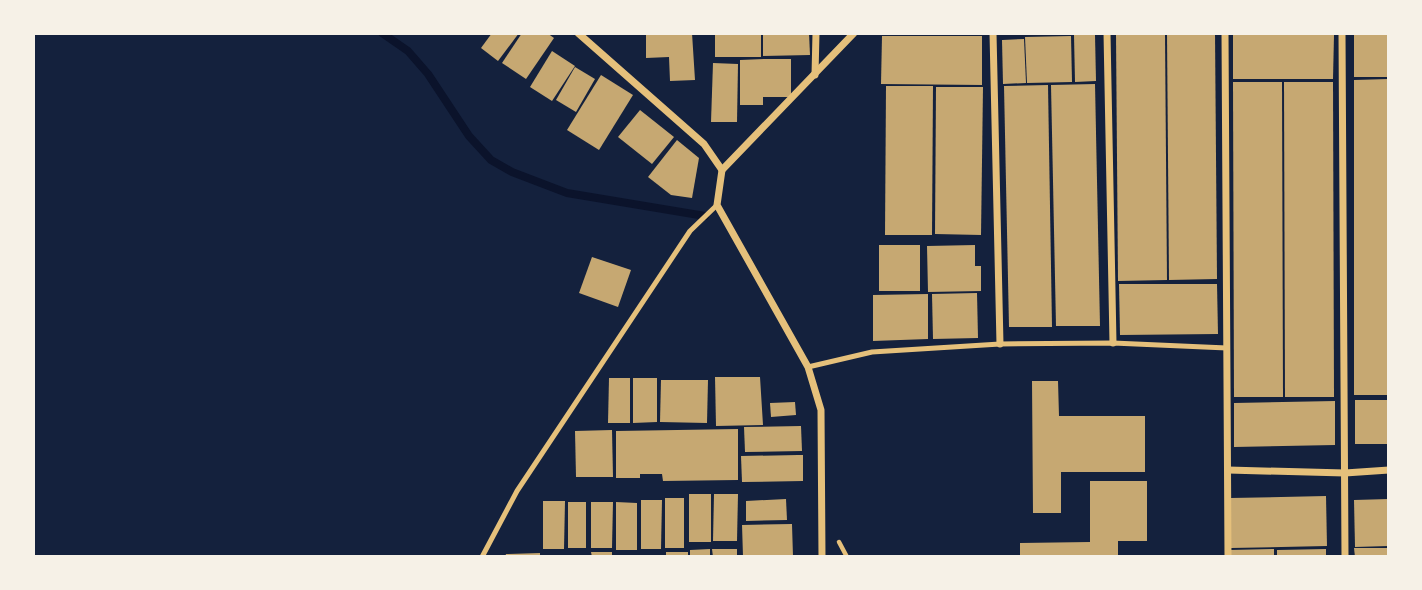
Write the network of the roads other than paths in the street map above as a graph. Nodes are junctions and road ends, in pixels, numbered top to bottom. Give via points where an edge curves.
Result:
1 (578, 33) edge
2 (816, 33) edge
3 (853, 33) edge
4 (993, 33) edge
5 (1107, 33) edge
6 (1225, 33) edge
7 (1342, 33) edge
8 (815, 75) junction
9 (722, 170) junction
10 (717, 205) junction
11 (1113, 343) junction
12 (1000, 344) junction
13 (1227, 348) junction
14 (808, 367) junction
15 (1228, 470) junction
16 (1389, 470) edge
17 (1345, 473) junction
18 (482, 557) edge
19 (822, 557) edge
20 (1228, 557) edge
21 (1345, 557) edge

1 - 9 street via 704,144
2 - 8 street
3 - 8 street
4 - 12 street
5 - 11 street
6 - 13 street
7 - 17 street
8 - 9 street
9 - 10 street
10 - 14 street
10 - 18 lane via 676,251 517,491
11 - 12 lane
11 - 13 lane
12 - 14 lane via 872,352
13 - 15 street
14 - 19 street via 821,410
15 - 17 street
15 - 20 street
16 - 17 street
17 - 21 street

